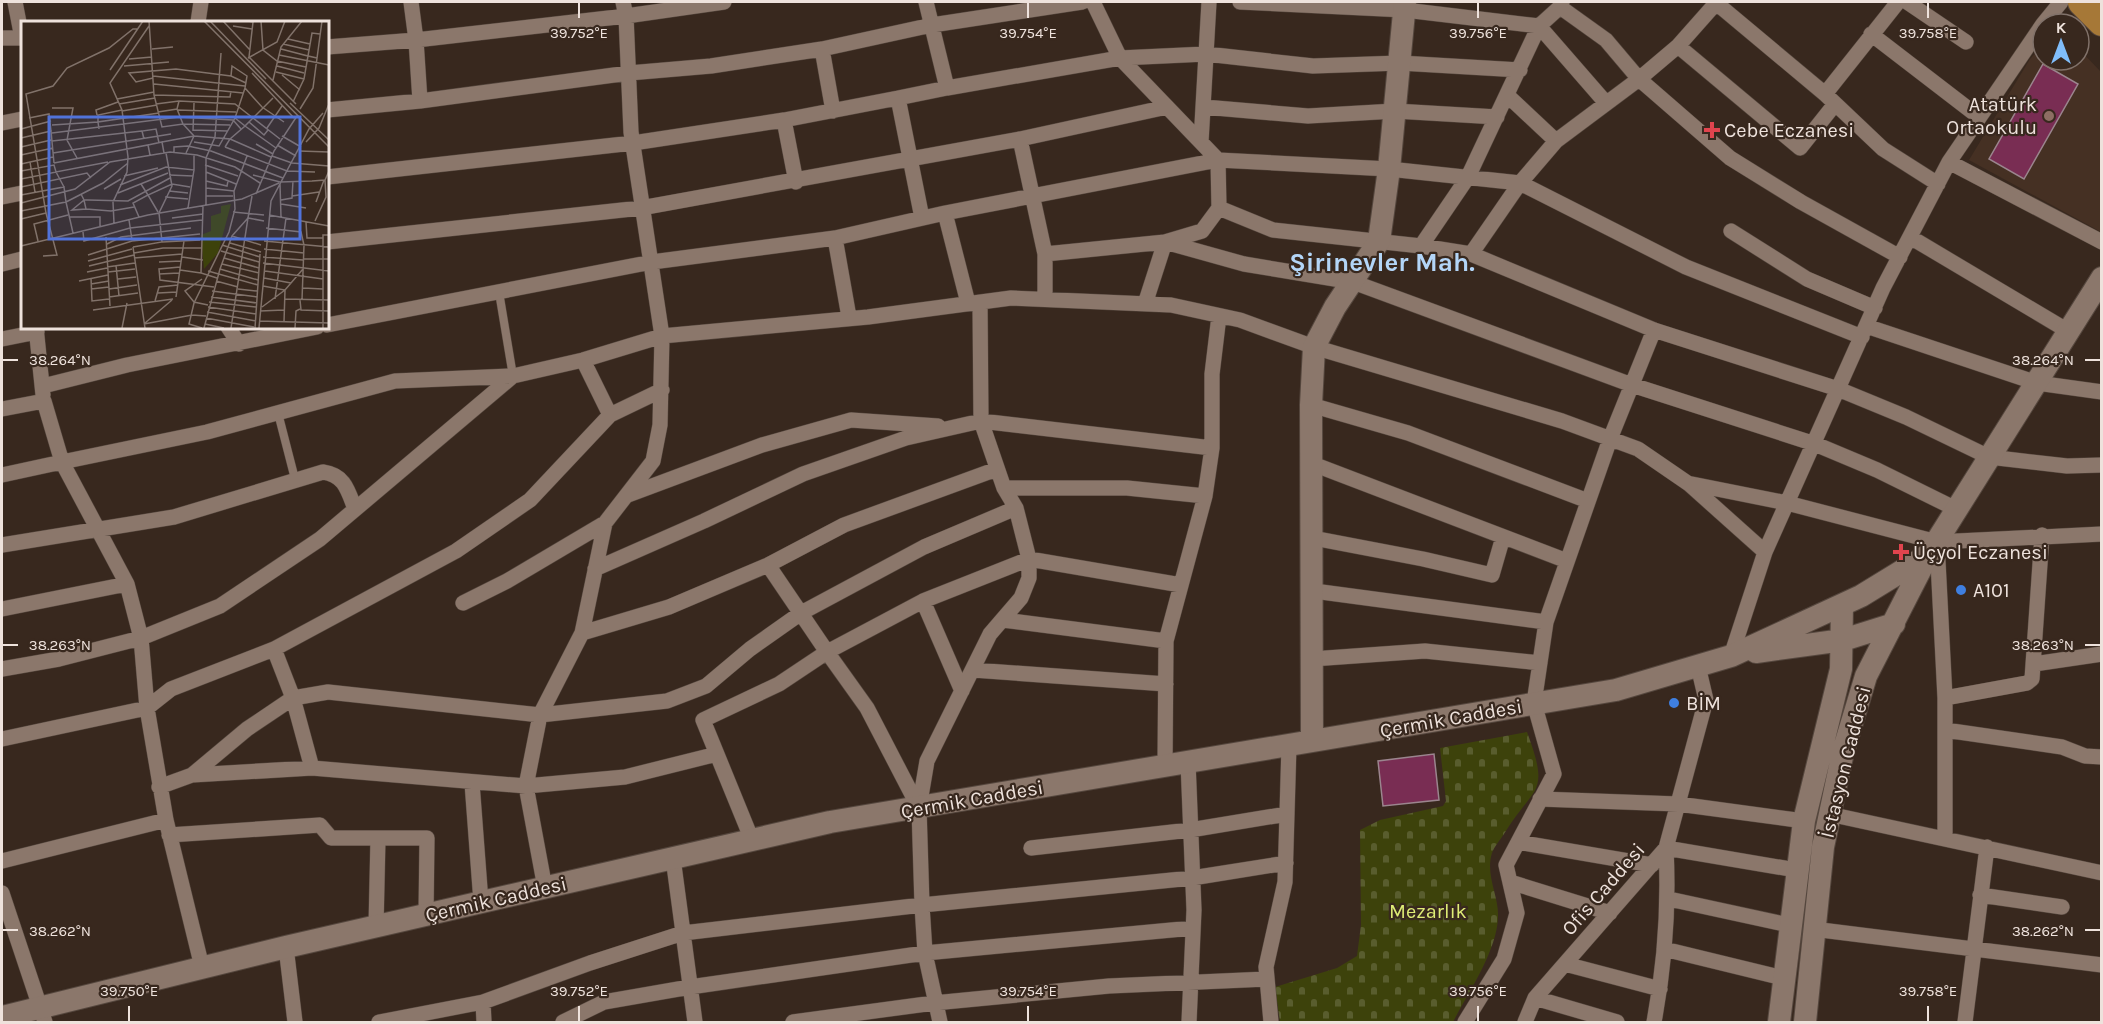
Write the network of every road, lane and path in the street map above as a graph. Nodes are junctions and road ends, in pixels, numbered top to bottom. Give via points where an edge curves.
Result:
1 (15, 2) edge
2 (201, 2) edge
3 (411, 2) edge
4 (724, 2) edge
5 (926, 2) edge
6 (1082, 2) edge
7 (1093, 2) edge
8 (1209, 2) edge
9 (1240, 2) edge
10 (1716, 2) edge
11 (1898, 2) edge
12 (1907, 2) edge
13 (2082, 2) edge
14 (1561, 4) edge
15 (1405, 6) edge
16 (625, 9) edge
17 (198, 21) edge
18 (2102, 22) edge
19 (932, 25) junction
20 (1539, 26) junction
21 (21, 33) edge
22 (1871, 34) junction
23 (2, 38) edge
24 (21, 38) edge
25 (416, 40) junction
26 (2031, 41) edge
27 (1966, 42) dead end
28 (1678, 46) junction
29 (328, 47) edge
30 (822, 49) junction
31 (1206, 54) junction
32 (1120, 58) junction
33 (1400, 63) junction
34 (1520, 70) junction
35 (629, 73) junction
36 (1639, 79) junction
37 (947, 88) junction
38 (1508, 96) junction
39 (898, 98) junction
40 (1830, 99) junction
41 (420, 101) junction
42 (1606, 103) junction
43 (1167, 107) junction
44 (1204, 107) junction
45 (328, 110) edge
46 (833, 111) junction
47 (1395, 111) junction
48 (1497, 117) junction
49 (1979, 117) junction
50 (21, 119) edge
51 (784, 120) junction
52 (2, 123) edge
53 (1020, 140) junction
54 (1556, 141) junction
55 (1201, 142) junction
56 (633, 143) junction
57 (1218, 160) junction
58 (910, 161) junction
59 (1949, 162) junction
60 (1389, 169) junction
61 (328, 177) edge
62 (1468, 177) junction
63 (796, 182) junction
64 (1520, 183) junction
65 (1938, 184) junction
66 (21, 193) edge
67 (1033, 196) junction
68 (2, 197) edge
69 (641, 208) junction
70 (1219, 208) junction
71 (945, 213) junction
72 (922, 219) junction
73 (1731, 231) dead end
74 (1910, 237) junction
75 (835, 238) junction
76 (1379, 241) junction
77 (328, 242) edge
78 (1165, 242) junction
79 (2102, 242) edge
80 (1421, 246) junction
81 (1045, 254) junction
82 (1471, 254) junction
83 (1900, 257) junction
84 (21, 259) edge
85 (652, 262) junction
86 (2, 264) edge
87 (1353, 282) junction
88 (2100, 284) edge
89 (499, 291) junction
90 (1045, 299) junction
91 (974, 302) junction
92 (1145, 304) junction
93 (1875, 308) junction
94 (1219, 316) junction
95 (849, 318) junction
96 (328, 325) edge
97 (229, 328) edge
98 (311, 328) edge
99 (36, 329) edge
100 (1654, 330) junction
101 (2068, 331) junction
102 (1864, 332) junction
103 (662, 336) junction
104 (2, 339) edge
105 (239, 344) junction
106 (1314, 347) junction
107 (583, 360) junction
108 (513, 376) junction
109 (2037, 383) junction
110 (1632, 385) junction
111 (43, 386) junction
112 (1838, 389) junction
113 (662, 390) junction
114 (2102, 392) edge
115 (44, 401) junction
116 (1311, 405) junction
117 (2, 409) edge
118 (278, 413) junction
119 (610, 415) junction
120 (981, 421) junction
121 (956, 427) junction
122 (1610, 439) junction
123 (1815, 444) junction
124 (1212, 448) junction
125 (1989, 457) junction
126 (62, 462) junction
127 (1313, 464) junction
128 (2102, 465) edge
129 (997, 469) junction
130 (2, 475) edge
131 (294, 479) junction
132 (1689, 484) junction
133 (1004, 488) junction
134 (628, 495) junction
135 (1205, 496) junction
136 (1588, 501) junction
137 (1787, 503) junction
138 (1016, 508) junction
139 (356, 509) junction
140 (1956, 509) junction
141 (605, 523) junction
142 (97, 529) junction
143 (2102, 534) edge
144 (2043, 536) junction
145 (1503, 537) junction
146 (1313, 538) junction
147 (2, 544) edge
148 (1932, 548) junction
149 (1765, 552) junction
150 (1029, 559) junction
151 (1567, 561) junction
152 (768, 565) junction
153 (595, 569) junction
154 (127, 584) junction
155 (1181, 585) junction
156 (1314, 591) junction
157 (923, 600) junction
158 (464, 603) dead end
159 (1842, 605) junction
160 (2, 609) edge
161 (801, 613) junction
162 (1003, 620) junction
163 (1546, 622) junction
164 (1894, 624) junction
165 (582, 633) junction
166 (141, 638) junction
167 (1843, 640) junction
168 (1166, 641) junction
169 (274, 649) junction
170 (827, 652) junction
171 (2102, 654) edge
172 (1731, 656) junction
173 (1312, 659) junction
174 (1540, 663) junction
175 (2034, 664) junction
176 (1698, 666) junction
177 (2, 669) edge
178 (973, 670) junction
179 (1166, 684) junction
180 (962, 691) junction
181 (293, 698) junction
182 (1945, 698) junction
183 (1534, 704) junction
184 (147, 708) junction
185 (540, 715) junction
186 (1945, 730) junction
187 (2, 739) edge
188 (1312, 741) junction
189 (1288, 745) junction
190 (717, 754) junction
191 (2102, 757) edge
192 (1188, 762) junction
193 (1165, 766) junction
194 (312, 768) junction
195 (192, 775) junction
196 (472, 783) junction
197 (159, 786) junction
198 (525, 786) junction
199 (1540, 799) junction
200 (1678, 804) junction
201 (919, 808) junction
202 (1287, 814) junction
203 (1829, 814) junction
204 (166, 820) junction
205 (1804, 821) junction
206 (1190, 830) junction
207 (169, 835) junction
208 (1945, 837) junction
209 (378, 838) junction
210 (752, 840) junction
211 (1518, 842) junction
212 (1987, 847) junction
213 (1031, 848) dead end
214 (1666, 848) junction
215 (673, 858) junction
216 (2, 861) edge
217 (1286, 863) junction
218 (1652, 865) junction
219 (1796, 870) junction
220 (2102, 873) edge
221 (1192, 878) junction
222 (1510, 882) junction
223 (545, 888) junction
224 (2, 893) edge
225 (1980, 895) junction
226 (1669, 900) junction
227 (481, 902) junction
228 (922, 905) junction
229 (2062, 908) dead end
230 (1610, 914) junction
231 (426, 915) junction
232 (1789, 926) junction
233 (376, 927) junction
234 (1193, 928) junction
235 (1813, 929) junction
236 (683, 933) junction
237 (285, 947) junction
238 (1664, 949) junction
239 (1973, 950) junction
240 (925, 953) junction
241 (1565, 964) junction
242 (2102, 965) edge
243 (202, 967) junction
244 (1783, 978) junction
245 (1267, 979) junction
246 (1191, 982) junction
247 (690, 987) junction
248 (1660, 989) junction
249 (1535, 998) junction
250 (483, 1002) junction
251 (934, 1003) junction
252 (43, 1015) edge
253 (2, 1017) edge
254 (295, 1023) edge
255 (379, 1023) edge
256 (484, 1023) edge
257 (563, 1023) edge
258 (695, 1023) edge
259 (793, 1023) edge
260 (940, 1023) edge
261 (1189, 1023) edge
262 (1272, 1023) edge
263 (1465, 1023) edge
264 (1525, 1023) edge
265 (1617, 1023) edge
266 (1654, 1023) edge
267 (1779, 1023) edge
268 (1804, 1023) edge
269 (1965, 1023) edge

1 - 21 street
2 - 17 street
3 - 25 street
4 - 16 street
5 - 19 street
6 - 19 street
7 - 32 street
8 - 31 street
9 - 15 street
10 - 28 street
10 - 40 street
11 - 22 street
12 - 27 street
13 - 18 highway
14 - 20 street
14 - 36 street via 1606,40
15 - 20 street
15 - 33 main road
16 - 25 street
16 - 35 street
19 - 30 street
19 - 37 street
20 - 34 street
20 - 42 street
22 - 40 street
22 - 49 street
23 - 24 street
25 - 29 street
25 - 41 street
26 - 49 street
28 - 36 street
28 - 40 street via 1800,148
30 - 35 street via 711,66
30 - 46 street
31 - 32 street
31 - 33 street via 1313,66
31 - 44 street
32 - 37 street
32 - 43 street
33 - 34 street
33 - 47 main road
34 - 38 street
35 - 41 street
35 - 56 street
36 - 42 street
36 - 83 street via 1730,158
37 - 39 street
38 - 48 street
38 - 54 street
39 - 46 street
39 - 58 street
40 - 65 street via 1883,149
41 - 45 street
42 - 54 street
43 - 53 street
43 - 55 street
44 - 47 street via 1308,116
44 - 55 street
46 - 51 street
47 - 48 street
47 - 60 main road
48 - 62 street
49 - 59 street
50 - 52 street
51 - 56 street
51 - 63 street
53 - 58 street
53 - 67 street
54 - 64 street
55 - 57 street
56 - 61 street
56 - 69 street
57 - 60 street
57 - 67 street
57 - 70 street
58 - 63 street
58 - 72 street
59 - 65 street
59 - 79 street
60 - 62 street
60 - 76 main road
62 - 64 street
62 - 80 street
63 - 69 street
64 - 82 street
64 - 102 street via 1686,267
65 - 74 street
66 - 68 street
67 - 71 street
67 - 81 street
69 - 77 street
69 - 85 street
70 - 76 street via 1274,230
70 - 78 street via 1202,231
71 - 72 street
71 - 91 street
72 - 75 street
73 - 93 street via 1807,279
74 - 83 street
74 - 101 street
75 - 85 street
75 - 95 street
76 - 80 street
76 - 87 main road
78 - 81 street
78 - 87 street via 1244,264
78 - 92 street
80 - 82 street
81 - 90 street
82 - 100 street
83 - 93 street
84 - 86 street
85 - 89 street
85 - 103 street
87 - 106 main road
87 - 110 street
88 - 101 main road, İstasyon Caddesi
89 - 96 street
89 - 108 lane
90 - 91 street via 1011,297
90 - 92 street
91 - 95 street
91 - 120 street
92 - 94 street via 1171,305
93 - 102 street
94 - 106 street
94 - 124 street via 1212,374
95 - 103 street
97 - 105 street
98 - 105 street
99 - 104 street
99 - 111 street
100 - 110 street
100 - 112 street
101 - 109 main road, İstasyon Caddesi
102 - 109 street
102 - 112 street
103 - 107 street
103 - 113 street
105 - 111 street
106 - 116 main road
106 - 122 street via 1436,381
107 - 108 street
107 - 119 street
108 - 118 street via 395,381
108 - 139 street
109 - 114 street
109 - 125 main road, İstasyon Caddesi
110 - 122 street
110 - 123 street
111 - 115 street
112 - 123 street
112 - 125 street
113 - 119 street
113 - 134 street via 653,461
115 - 117 street
115 - 126 street
116 - 127 main road
116 - 136 street via 1408,433
118 - 126 street
118 - 131 lane
119 - 169 street via 530,500 456,551
120 - 121 street
120 - 124 street
120 - 129 street
121 - 134 street via 851,420 762,445
121 - 153 street via 906,438 803,474
122 - 132 street via 1638,449
122 - 136 street
123 - 137 street
123 - 140 street
124 - 135 street
125 - 128 street via 2067,466
125 - 140 main road, İstasyon Caddesi
126 - 130 street
126 - 142 street
127 - 145 street
127 - 146 main road
129 - 133 street
129 - 152 street via 844,525
131 - 139 street via 323,472 338,476
131 - 142 street via 174,517
132 - 137 street
132 - 149 street
133 - 135 street via 1127,488
133 - 138 street
134 - 141 street
135 - 155 street
136 - 151 street
137 - 148 street
137 - 149 street
138 - 150 street
138 - 161 street via 924,547
139 - 166 street via 320,539 220,606
140 - 148 main road, İstasyon Caddesi
141 - 153 street
141 - 158 street
142 - 147 street
142 - 154 street
143 - 144 street
144 - 148 street
144 - 175 street
145 - 146 street via 1492,575
145 - 151 street
146 - 156 main road
148 - 159 main road, Çermik Caddesi
148 - 164 main road, İstasyon Caddesi
148 - 182 street
149 - 172 street
150 - 155 street
150 - 157 street
150 - 162 street via 1029,578 1021,598
151 - 163 street
152 - 161 street
152 - 165 street via 669,607
153 - 165 street
154 - 160 street
154 - 166 street
155 - 168 street
156 - 163 street
156 - 173 main road
157 - 170 street
157 - 180 street
159 - 167 main road
159 - 172 main road, Çermik Caddesi
161 - 170 street
161 - 185 street via 706,686 667,701
162 - 168 street
162 - 178 street via 990,634
163 - 174 street
164 - 167 main road
164 - 203 main road, İstasyon Caddesi via 1873,661 1855,707
165 - 185 street
166 - 177 street
166 - 184 street
167 - 172 main road
167 - 205 main road via 1836,690
168 - 179 street
169 - 181 street
169 - 184 street via 171,689
170 - 190 street via 779,684 703,720
170 - 201 street via 867,708
171 - 175 street
172 - 176 main road, Çermik Caddesi
173 - 174 street via 1425,651
173 - 188 main road
174 - 183 street
175 - 182 street via 2032,679 2026,683
176 - 183 main road, Çermik Caddesi via 1616,690
176 - 200 street, Ofis Caddesi via 1706,700
178 - 179 street
178 - 180 street
179 - 193 street
180 - 201 street via 927,761
181 - 185 street via 328,692
181 - 194 street
181 - 195 street via 247,729
182 - 186 street
183 - 188 main road, Çermik Caddesi
183 - 199 street via 1554,774
184 - 187 street
184 - 197 street
185 - 198 street
186 - 191 street via 2062,747 2085,756
186 - 208 street
188 - 189 main road, Çermik Caddesi
189 - 192 main road, Çermik Caddesi
189 - 202 street
190 - 198 street via 625,777
190 - 210 street
192 - 193 main road, Çermik Caddesi
192 - 206 street
193 - 201 main road, Çermik Caddesi
194 - 195 street
194 - 196 street
195 - 197 street
196 - 198 street
196 - 227 street
197 - 204 street
198 - 223 street
199 - 200 street
199 - 211 street
200 - 205 street
200 - 214 street, Ofis Caddesi
201 - 210 main road, Çermik Caddesi
201 - 228 street
202 - 206 street
202 - 217 street
203 - 208 street
203 - 235 main road, İstasyon Caddesi
204 - 207 street
204 - 216 street
205 - 219 main road
206 - 213 street
206 - 221 street
207 - 209 street via 320,825 331,838
207 - 243 street
208 - 212 street
209 - 231 street via 427,838
209 - 233 street
210 - 215 main road, Çermik Caddesi
211 - 218 street
211 - 222 street via 1506,865
212 - 220 street
212 - 225 street
214 - 218 street, Ofis Caddesi
214 - 219 street
214 - 226 street
215 - 223 main road, Çermik Caddesi
215 - 236 street
217 - 221 street
217 - 245 street
218 - 230 street, Ofis Caddesi
219 - 232 main road
221 - 228 street
221 - 234 street
222 - 230 street
222 - 263 street via 1517,913 1504,959
223 - 227 main road, Çermik Caddesi
224 - 252 street
225 - 229 street
225 - 239 street
226 - 232 street
226 - 238 street
227 - 231 main road, Çermik Caddesi
228 - 236 street
228 - 240 street
230 - 241 street, Ofis Caddesi
231 - 233 main road, Çermik Caddesi
232 - 244 main road
233 - 237 main road, Çermik Caddesi
234 - 240 street
234 - 246 street
235 - 239 street
235 - 268 main road, İstasyon Caddesi
236 - 247 street
236 - 250 street
237 - 243 main road, Çermik Caddesi
237 - 254 street
238 - 244 street
238 - 248 street
239 - 242 street
239 - 269 street
240 - 247 street
240 - 251 street
241 - 248 street
241 - 249 street, Ofis Caddesi
243 - 252 main road, Çermik Caddesi
244 - 267 main road
245 - 246 street
245 - 262 street
246 - 251 street
246 - 261 street
247 - 257 street via 604,1002
247 - 258 street
248 - 266 street
249 - 264 street, Ofis Caddesi
249 - 265 street
250 - 255 street
250 - 256 street
251 - 259 street
251 - 260 street
252 - 253 main road, Çermik Caddesi

